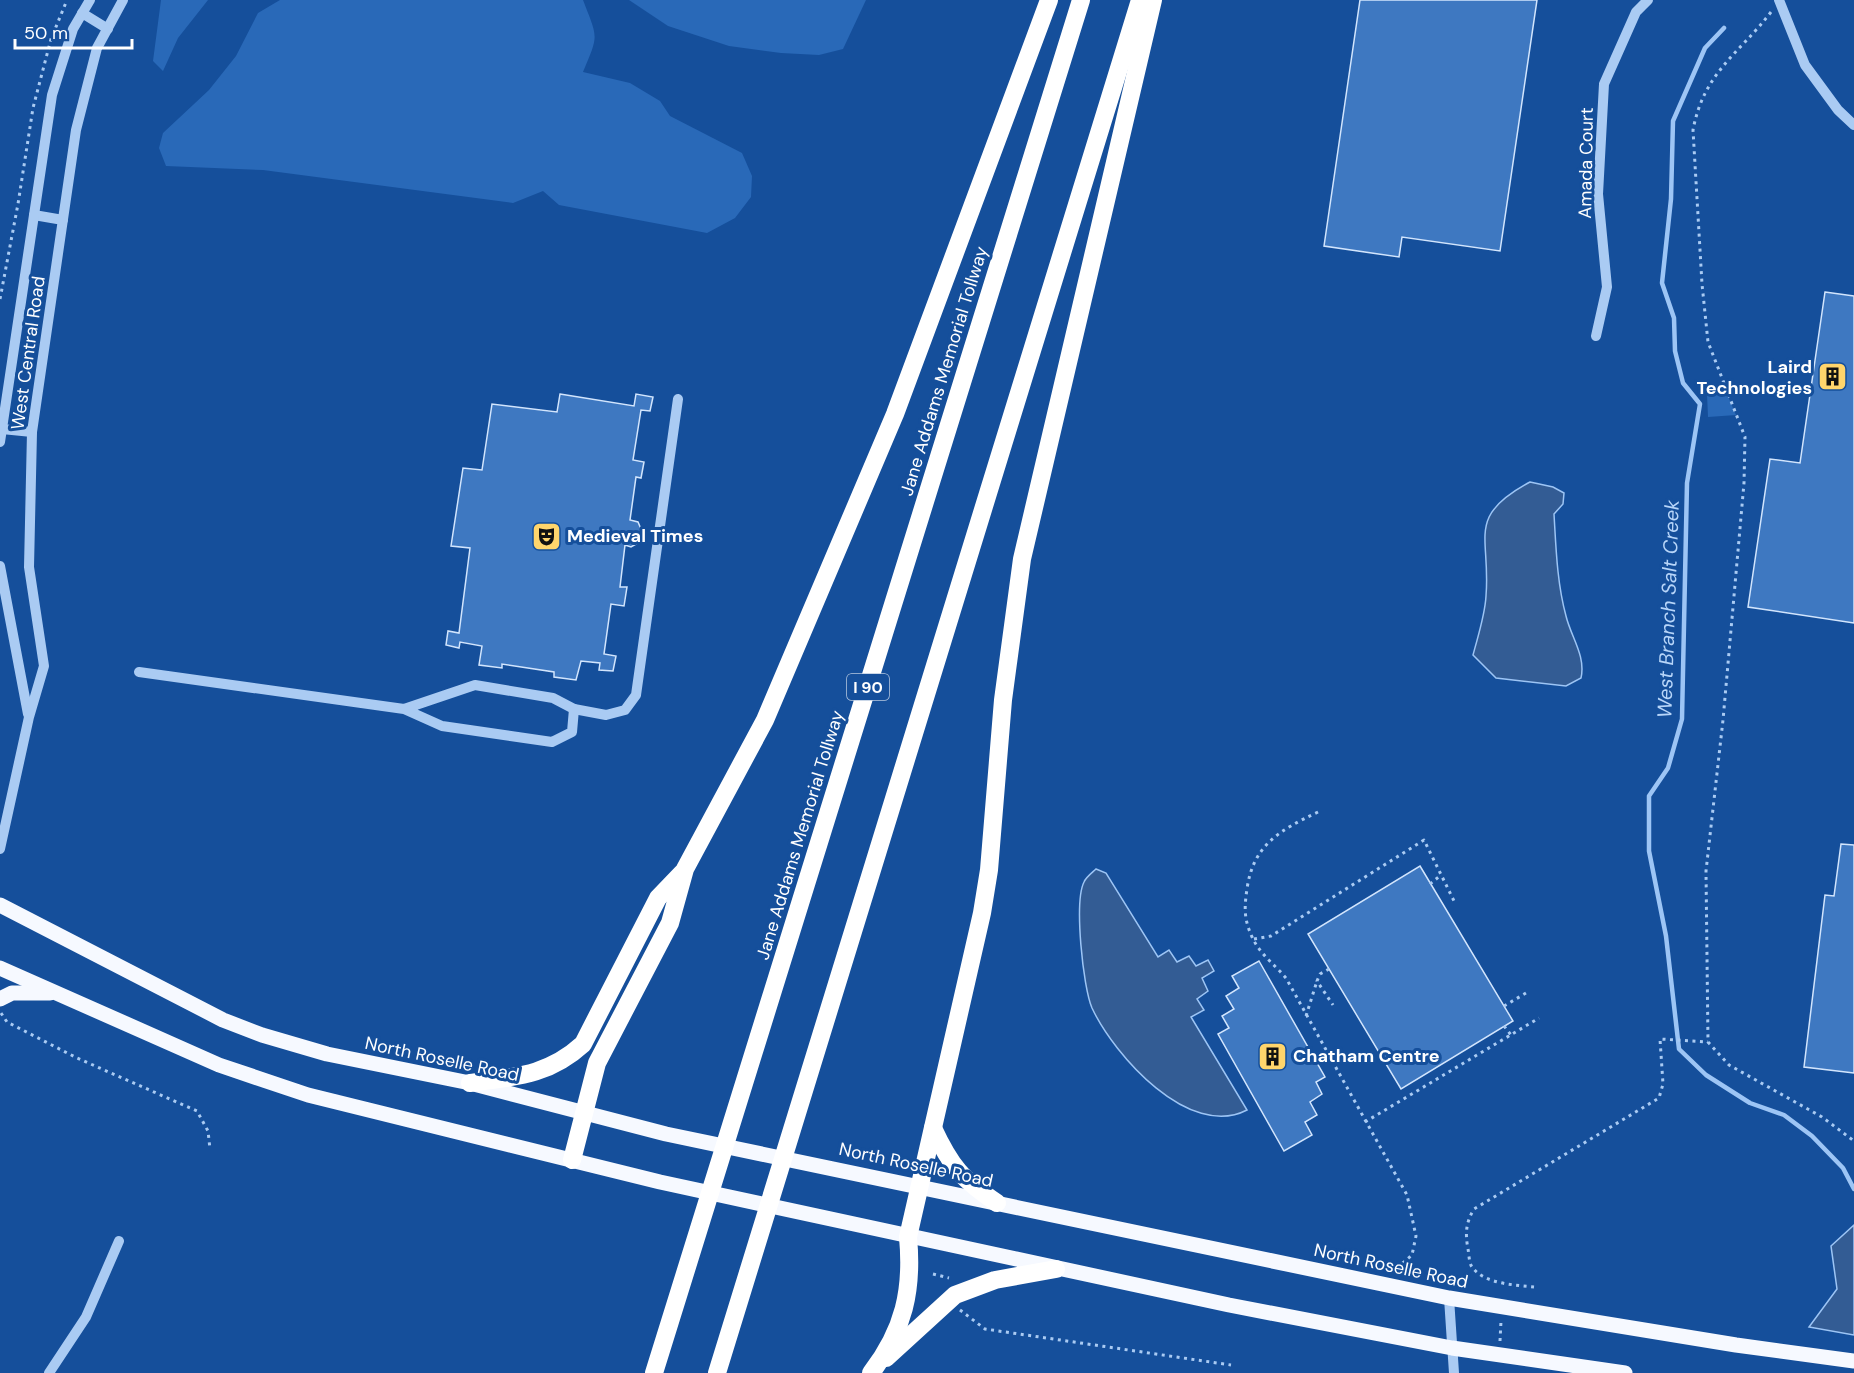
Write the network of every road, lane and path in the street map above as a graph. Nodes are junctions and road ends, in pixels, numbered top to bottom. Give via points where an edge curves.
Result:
1 (67, 0) edge
2 (90, 0) edge
3 (123, 0) edge
4 (1049, 0) edge
5 (1081, 0) edge
6 (1140, 0) edge
7 (1153, 0) edge
8 (1648, 0) edge
9 (1779, 1) edge
10 (82, 13) junction
11 (108, 29) junction
12 (1854, 125) edge
13 (34, 215) junction
14 (63, 220) junction
15 (0, 299) edge
16 (1596, 336) dead end
17 (678, 399) dead end
18 (2, 429) junction
19 (32, 432) junction
20 (0, 441) edge
21 (0, 566) edge
22 (139, 672) dead end
23 (404, 709) junction
24 (574, 709) junction
25 (28, 717) junction
26 (1318, 812) dead end
27 (0, 849) edge
28 (685, 869) junction
29 (1441, 875) junction
30 (1430, 884) dead end
31 (1455, 903) dead end
32 (0, 905) edge
33 (1254, 939) junction
34 (0, 968) edge
35 (1329, 969) dead end
36 (1317, 981) junction
37 (54, 993) junction
38 (1526, 993) dead end
39 (0, 999) edge
40 (1333, 1005) dead end
41 (1504, 1006) dead end
42 (0, 1012) edge
43 (1306, 1016) junction
44 (1539, 1018) dead end
45 (1504, 1026) dead end
46 (1511, 1035) junction
47 (1708, 1042) junction
48 (470, 1083) junction
49 (582, 1113) junction
50 (1365, 1122) junction
51 (933, 1128) junction
52 (1854, 1141) edge
53 (210, 1149) dead end
54 (572, 1160) junction
55 (920, 1187) junction
56 (997, 1203) junction
57 (908, 1237) junction
58 (119, 1240) dead end
59 (1369, 1264) dead end
60 (1056, 1269) junction
61 (933, 1274) dead end
62 (949, 1278) dead end
63 (1508, 1284) junction
64 (1534, 1287) dead end
65 (1449, 1298) junction
66 (1503, 1307) junction
67 (960, 1310) dead end
68 (1452, 1348) junction
69 (1501, 1355) junction
70 (1854, 1361) edge
71 (1231, 1365) dead end
72 (872, 1371) edge
73 (49, 1373) edge
74 (654, 1373) edge
75 (717, 1373) edge
76 (1454, 1373) edge
77 (1625, 1373) edge

1 - 15 path via 51,39 33,108
2 - 10 street, West Central Road
3 - 11 street, West Central Road
4 - 28 highway via 896,414 765,720
5 - 74 highway, Jane Addams Memorial Tollway / I 90
6 - 75 highway
7 - 51 highway via 1022,559 1000,730 989,870
8 - 16 street, Amada Court via 1636,12 1604,84 1598,194 1607,287
9 - 12 street via 1805,65
9 - 47 path via 1712,77 1693,130 1708,342 1746,437 1706,871
10 - 11 street
10 - 13 street, West Central Road via 52,95
11 - 14 street, West Central Road via 98,48 76,130
13 - 14 street
13 - 18 street, West Central Road
14 - 19 street, West Central Road
17 - 24 street via 636,695 625,710 606,715
18 - 19 street
18 - 20 street, West Central Road
19 - 25 street, West Central Road via 29,567 44,666
21 - 25 street, West Central Road
22 - 23 street
23 - 24 street via 475,685 553,698
23 - 24 street via 442,726 552,742 572,732
25 - 27 street, West Central Road
26 - 33 path via 1272,838 1254,860 1244,912
28 - 48 highway via 658,898 583,1044 548,1069
28 - 49 highway via 670,923 597,1063
29 - 30 path
29 - 31 path
29 - 33 path via 1424,840 1271,936
32 - 48 main road, North Roselle Road via 175,997 262,1035 327,1054
33 - 43 path via 1264,956 1286,978
34 - 37 main road
35 - 36 path
36 - 40 path
36 - 43 path
37 - 39 main road via 12,993
37 - 54 main road via 219,1065 308,1095
38 - 41 path
42 - 53 path via 7,1022 77,1058 197,1112 208,1131
43 - 50 path
44 - 46 path
45 - 46 path
46 - 50 path
47 - 52 path via 1729,1065 1822,1117
47 - 63 path via 1660,1039 1663,1083 1659,1098 1474,1209 1467,1222 1466,1240 1472,1266 1482,1276
48 - 49 main road, North Roselle Road
49 - 54 highway
49 - 55 main road, North Roselle Road
50 - 59 path via 1407,1195 1416,1236 1412,1255 1397,1268
51 - 55 highway
51 - 56 highway via 950,1163
54 - 57 main road
55 - 56 main road, North Roselle Road
55 - 57 highway
56 - 65 main road, North Roselle Road
57 - 60 main road
57 - 72 highway via 908,1301
58 - 73 street via 86,1317
60 - 68 main road
60 - 72 highway via 995,1280 955,1295
61 - 62 path
63 - 64 path
63 - 66 path
65 - 66 main road, North Roselle Road
65 - 68 street
66 - 69 path
66 - 70 main road, North Roselle Road via 1736,1346
67 - 71 path via 985,1329
68 - 69 main road
68 - 76 street
69 - 77 main road

